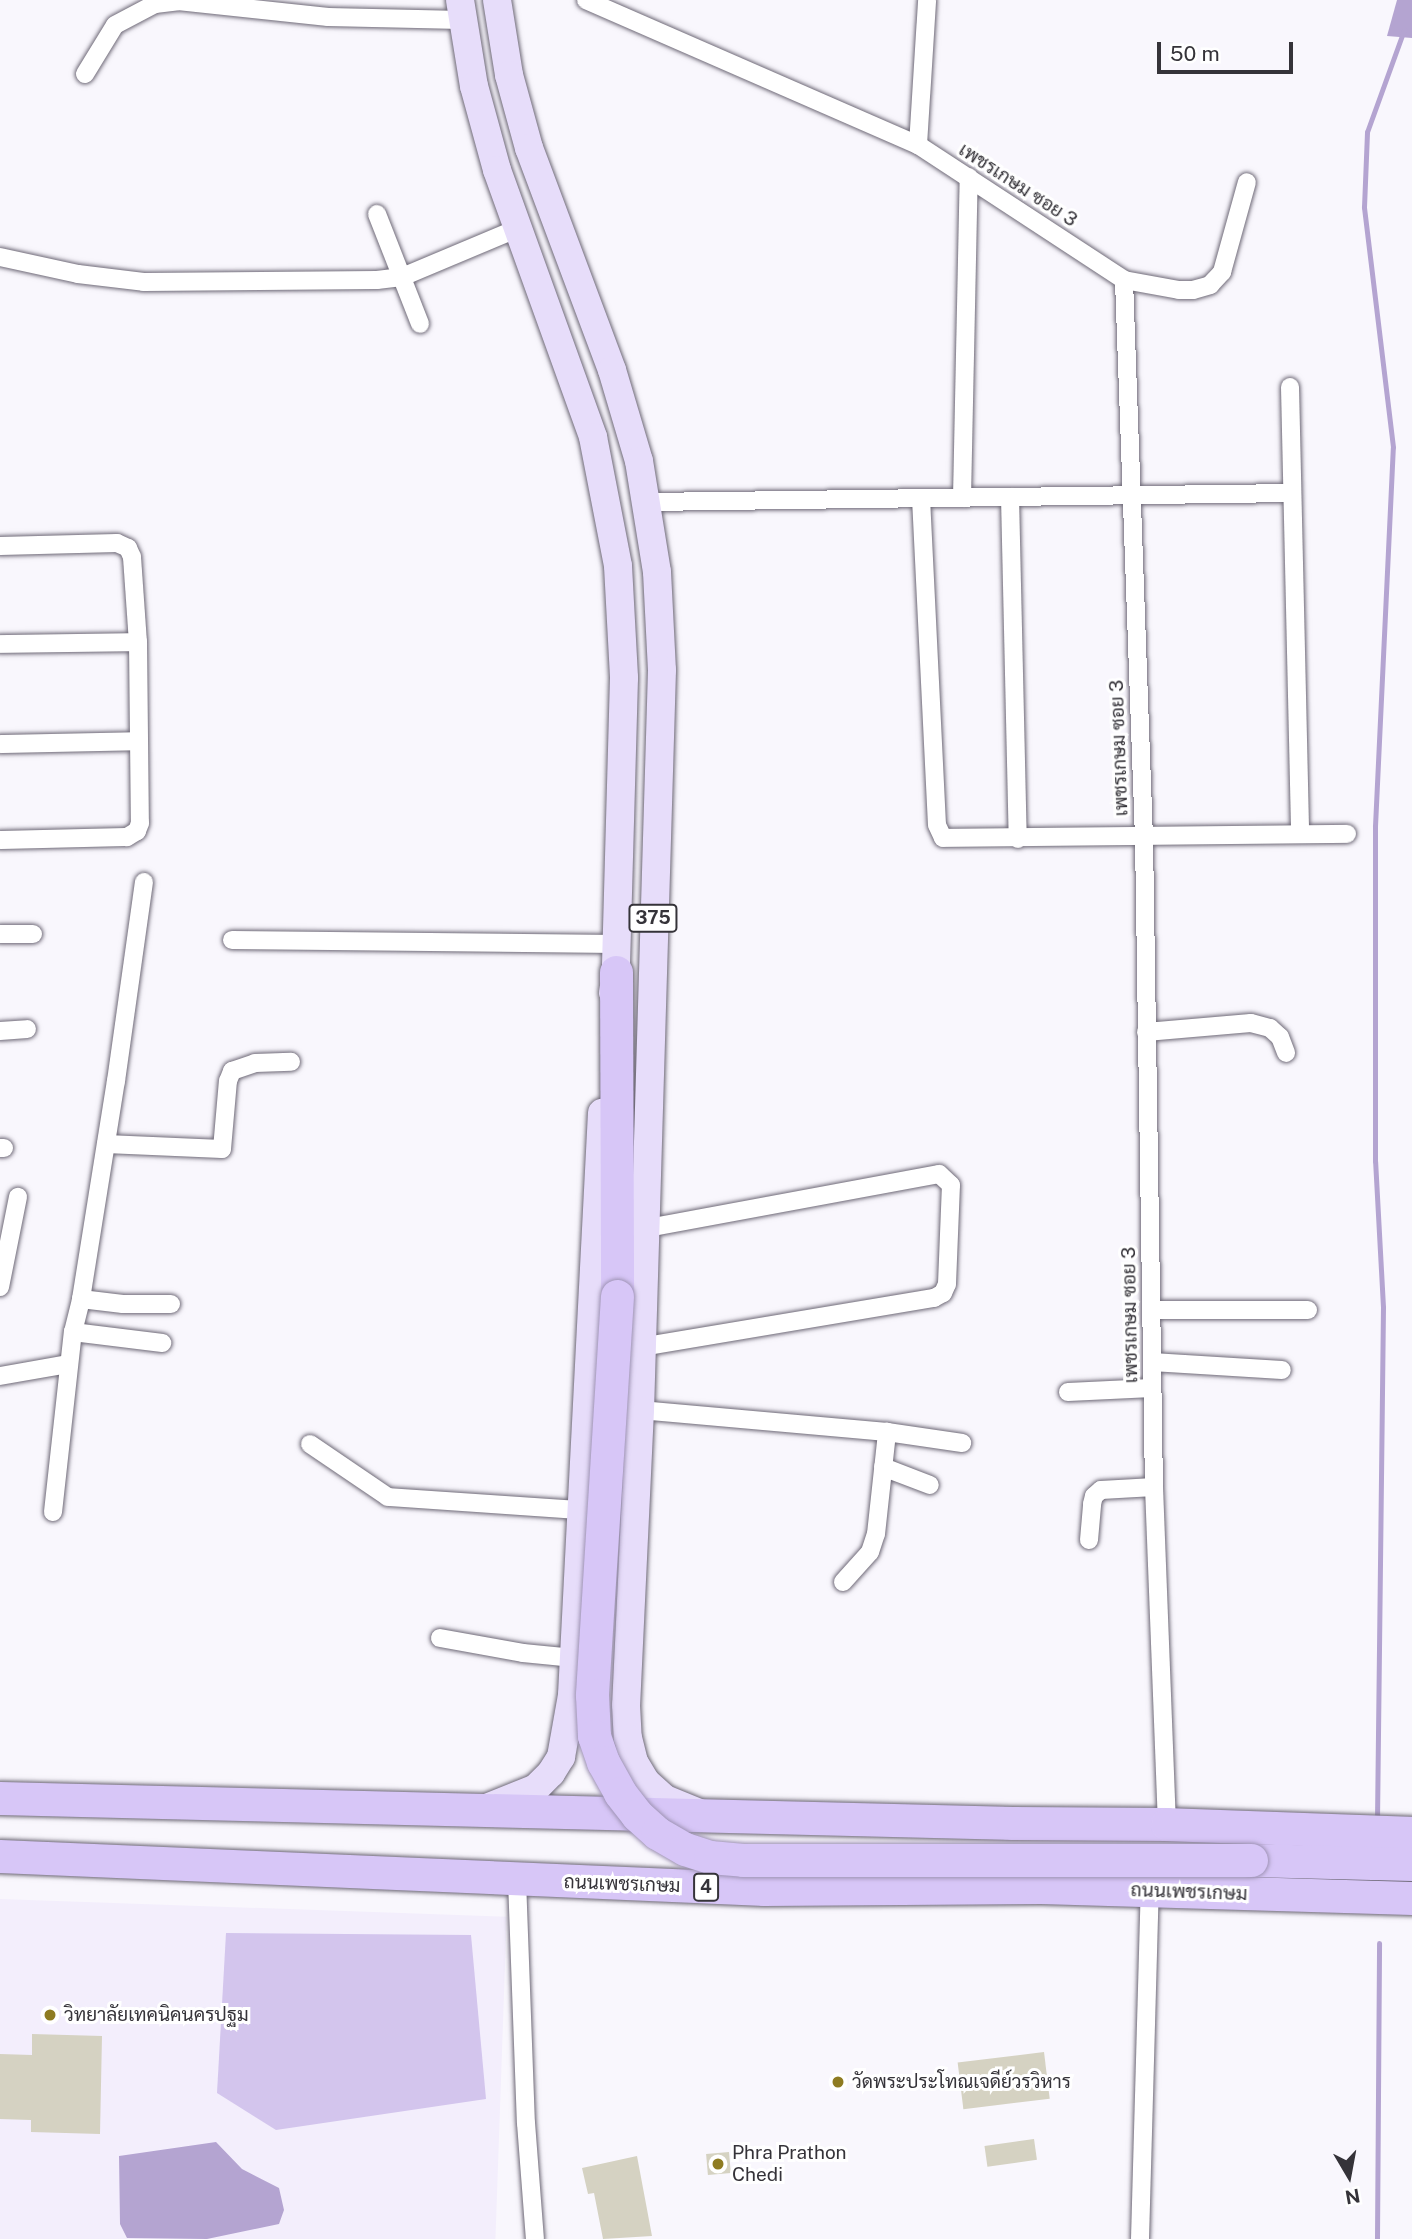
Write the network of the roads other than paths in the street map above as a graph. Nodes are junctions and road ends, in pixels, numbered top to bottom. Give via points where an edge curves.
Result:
1 (497, 0) edge
2 (586, 0) edge
3 (927, 0) edge
4 (461, 10) edge
5 (85, 74) dead end
6 (918, 145) junction
7 (969, 177) junction
8 (1247, 181) dead end
9 (377, 214) dead end
10 (516, 229) junction
11 (0, 257) edge
12 (402, 278) junction
13 (1124, 280) junction
14 (420, 324) dead end
15 (1290, 387) dead end
16 (1291, 493) junction
17 (1131, 495) junction
18 (1010, 497) junction
19 (921, 498) junction
20 (962, 498) junction
21 (648, 502) junction
22 (0, 546) edge
23 (138, 642) junction
24 (0, 644) edge
25 (139, 741) junction
26 (0, 744) edge
27 (1300, 834) junction
28 (1348, 834) dead end
29 (1144, 838) junction
30 (1018, 839) junction
31 (0, 840) edge
32 (144, 882) dead end
33 (0, 934) edge
34 (33, 934) dead end
35 (232, 940) dead end
36 (617, 958) junction
37 (27, 1030) dead end
38 (0, 1031) edge
39 (1146, 1032) junction
40 (1286, 1053) dead end
41 (291, 1062) dead end
42 (106, 1143) junction
43 (18, 1197) dead end
44 (643, 1229) junction
45 (0, 1287) edge
46 (81, 1299) junction
47 (171, 1304) dead end
48 (1150, 1310) junction
49 (1308, 1310) dead end
50 (73, 1332) junction
51 (162, 1343) dead end
52 (641, 1347) junction
53 (1152, 1362) junction
54 (69, 1364) junction
55 (1282, 1370) dead end
56 (0, 1376) edge
57 (1152, 1388) junction
58 (1068, 1392) dead end
59 (640, 1410) junction
60 (887, 1432) junction
61 (962, 1443) dead end
62 (310, 1444) dead end
63 (883, 1467) junction
64 (930, 1485) dead end
65 (1154, 1486) junction
66 (582, 1510) junction
67 (53, 1512) dead end
68 (1089, 1540) dead end
69 (843, 1582) dead end
70 (440, 1638) dead end
71 (574, 1658) junction
72 (566, 1733) junction
73 (628, 1738) junction
74 (0, 1798) edge
75 (483, 1809) junction
76 (710, 1815) junction
77 (1167, 1824) junction
78 (1412, 1833) edge
79 (0, 1856) edge
80 (1412, 1864) edge
81 (517, 1880) junction
82 (1150, 1891) junction
83 (1412, 1898) edge
84 (535, 2239) edge
85 (1140, 2239) edge

1 - 21 main road, 375 via 509,75 529,148 612,370
2 - 6 street, เพชรเกษม ซอย 3
3 - 6 street
4 - 5 street via 328,17 178,1 155,4 116,25
4 - 10 main road, 375 via 474,86
6 - 7 street, เพชรเกษม ซอย 3
7 - 13 street, เพชรเกษม ซอย 3
7 - 20 street
8 - 13 street via 1222,272 1210,285 1179,290
9 - 12 street
10 - 12 street
10 - 36 main road, 375 via 593,437 618,566 624,678
11 - 12 street via 144,282
12 - 14 street
13 - 17 street, เพชรเกษม ซอย 3
15 - 16 street
16 - 17 street
16 - 27 street
17 - 18 street
17 - 29 street, เพชรเกษม ซอย 3
18 - 20 street
18 - 30 street
19 - 20 street
19 - 21 street
19 - 30 street via 939,835 950,841
21 - 44 main road, 375 via 662,670
22 - 23 street via 117,543 128,548
23 - 24 street
23 - 25 street
25 - 26 street
25 - 31 street via 137,831 127,837
27 - 28 street
27 - 29 street
29 - 30 street
29 - 39 street, เพชรเกษม ซอย 3
32 - 42 street
33 - 34 street
35 - 36 street
36 - 66 main road, 375 via 603,1098
36 - 80 highway, bridge via 617,1296 593,1681 594,1736 620,1793 657,1833 685,1849 743,1860
37 - 38 street
39 - 40 street via 1251,1023 1270,1028 1280,1037
39 - 48 street, เพชรเกษม ซอย 3
41 - 42 street via 255,1063 232,1071 222,1149
42 - 46 street
43 - 45 street
44 - 52 main road, 375
44 - 52 street via 939,1174 951,1185 947,1284 934,1298
46 - 47 street
46 - 50 street
48 - 49 street
48 - 53 street, เพชรเกษม ซอย 3
50 - 51 street
50 - 54 street
52 - 59 main road, 375
53 - 55 street
53 - 57 street, เพชรเกษม ซอย 3
54 - 56 street
54 - 67 street
57 - 58 street
57 - 65 street, เพชรเกษม ซอย 3
59 - 60 street
59 - 73 main road, 375
60 - 61 street
60 - 63 street
62 - 66 street via 388,1497
63 - 64 street
63 - 69 street via 870,1552
65 - 68 street via 1101,1490 1092,1504
65 - 77 street, เพชรเกษม ซอย 3
66 - 71 main road, 375
70 - 71 street
71 - 72 main road, 375
72 - 73 main road via 588,1745 609,1745
72 - 75 main road, 375 via 561,1757 536,1788
73 - 76 main road, 375 via 634,1762 646,1782 682,1808
74 - 75 highway
75 - 76 highway
76 - 77 highway
77 - 78 highway
79 - 81 highway, ถนนเพชรเกษม / 4
81 - 82 highway, ถนนเพชรเกษม / 4 via 764,1889
81 - 84 street
82 - 83 highway, ถนนเพชรเกษม / 4
82 - 85 street

